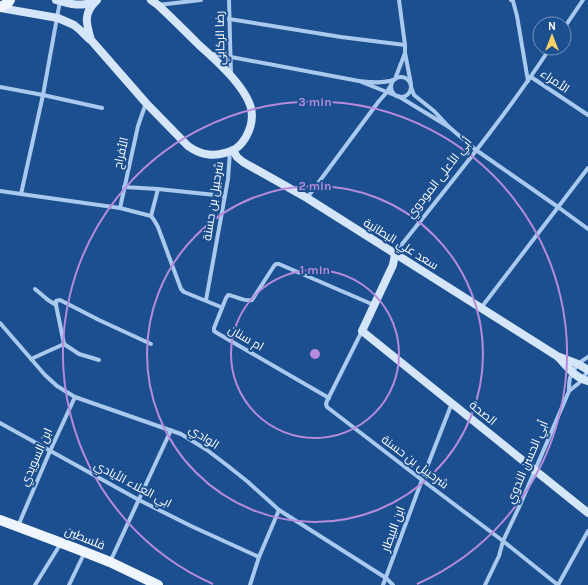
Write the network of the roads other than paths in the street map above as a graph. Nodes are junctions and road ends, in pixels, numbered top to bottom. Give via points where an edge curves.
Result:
1 (10, 0) edge
2 (59, 0) edge
3 (96, 0) edge
4 (201, 0) edge
5 (229, 0) edge
6 (399, 0) edge
7 (511, 0) edge
8 (582, 0) edge
9 (154, 2) edge
10 (0, 8) edge
11 (572, 16) edge
12 (58, 18) junction
13 (230, 19) junction
14 (90, 40) junction
15 (405, 45) junction
16 (405, 53) junction
17 (209, 54) junction
18 (545, 56) edge
19 (230, 57) junction
20 (231, 75) junction
21 (530, 79) junction
22 (359, 81) junction
23 (393, 81) junction
24 (411, 85) junction
25 (0, 87) edge
26 (387, 92) junction
27 (43, 95) junction
28 (398, 96) junction
29 (146, 103) junction
30 (102, 108) dead end
31 (588, 116) edge
32 (449, 127) junction
33 (476, 150) junction
34 (232, 151) junction
35 (588, 168) edge
36 (124, 188) junction
37 (158, 189) junction
38 (0, 191) edge
39 (21, 194) junction
40 (225, 196) junction
41 (307, 198) junction
42 (558, 207) junction
43 (120, 208) junction
44 (151, 216) junction
45 (588, 229) edge
46 (395, 254) junction
47 (35, 289) dead end
48 (206, 300) junction
49 (56, 305) junction
50 (375, 305) junction
51 (221, 307) junction
52 (481, 308) junction
53 (0, 323) edge
54 (362, 331) junction
55 (64, 344) junction
56 (151, 344) dead end
57 (557, 356) junction
58 (588, 357) edge
59 (31, 359) junction
60 (99, 360) dead end
61 (578, 364) junction
62 (588, 371) edge
63 (572, 372) junction
64 (585, 381) edge
65 (569, 392) junction
66 (75, 397) junction
67 (329, 398) junction
68 (452, 403) junction
69 (0, 424) edge
70 (171, 430) junction
71 (50, 451) junction
72 (535, 470) junction
73 (422, 480) junction
74 (139, 500) junction
75 (279, 510) junction
76 (588, 513) edge
77 (0, 520) edge
78 (18, 526) junction
79 (0, 527) edge
80 (588, 531) edge
81 (503, 541) junction
82 (58, 548) junction
83 (259, 557) junction
84 (82, 558) junction
85 (110, 562) junction
86 (386, 578) junction
87 (35, 585) edge
88 (68, 585) edge
89 (143, 585) edge
90 (158, 585) edge
91 (250, 585) edge
92 (383, 585) edge
93 (393, 585) edge
94 (485, 585) edge
95 (558, 585) edge

1 - 10 main road
2 - 3 main road via 75,5
2 - 12 street
3 - 14 main road via 87,13
4 - 9 street
5 - 13 street, رضا الركابي
6 - 15 street
7 - 21 street via 517,16
8 - 11 street
9 - 17 main road
10 - 12 main road
12 - 14 main road via 74,25
12 - 27 street
13 - 15 street
13 - 19 street, رضا الركابي
14 - 29 main road
15 - 16 street
16 - 23 street
16 - 24 street
17 - 19 street
17 - 20 main road
18 - 21 street, أبي الأعلى المودوي
19 - 20 street, رضا الركابي
19 - 22 street
20 - 34 main road via 248,100 252,121 244,141
21 - 31 street, الأمراء
21 - 33 street, أبي الأعلى المودوي
22 - 23 street
22 - 26 street
23 - 24 street via 404,77
23 - 26 street
23 - 28 street via 392,91
24 - 28 street via 407,94
24 - 32 street via 414,95
25 - 27 street
26 - 28 street
26 - 41 street
27 - 30 street
27 - 39 street
28 - 32 street
29 - 34 main road via 195,150 215,155
29 - 36 street, الأفراح
32 - 33 street
33 - 42 street
33 - 46 street, أبي الأعلى المودوي
34 - 40 street, شرحبيل بن حسنة
34 - 41 main road, سعد علي البطانية via 243,162
35 - 42 street
36 - 37 street
36 - 43 street, الأفراح
37 - 40 street
37 - 44 street
38 - 39 street
39 - 43 street
40 - 48 street, شرحبيل بن حسنة
41 - 46 main road, سعد علي البطانية
42 - 45 street
42 - 52 street
43 - 44 street
44 - 48 street via 158,227 181,289
46 - 50 main road, أبي الأعلى المودوي via 393,265
46 - 52 main road, سعد علي البطانية
47 - 49 street
48 - 51 street
49 - 55 street
49 - 56 street via 56,301 60,300
50 - 51 street via 276,264 252,300 228,296
50 - 54 main road, أبي الأعلى المودوي
51 - 67 street, ام سنان via 214,331
52 - 57 main road, سعد علي البطانية
53 - 59 street, الوادي
54 - 67 street
54 - 68 main road, الصحة
55 - 59 street
55 - 60 street via 79,354
57 - 61 main road, سعد علي البطانية
57 - 63 main road, سعد علي البطانية
58 - 61 street, أبي الحسن الندوي
59 - 66 street, الوادي via 57,386
61 - 62 main road, سعد علي البطانية
61 - 63 street, أبي الحسن الندوي
62 - 64 street, أبي الحسن الندوي
63 - 64 main road, سعد علي البطانية
63 - 65 street, أبي الحسن الندوي
64 - 65 street, أبي الحسن الندوي
65 - 72 street, أبي الحسن الندوي
66 - 70 street, الوادي
66 - 71 street, ابن السويدي
67 - 73 street, شرحبيل بن حسنة via 326,404 329,409
68 - 72 main road, الصحة
68 - 73 street, ابن البيطار
69 - 71 street, ابي العلاء الأيادي
70 - 74 street
70 - 75 street, الوادي via 191,440 228,466
71 - 74 street, ابي العلاء الأيادي
71 - 78 street, ابن السويدي
72 - 76 main road, الصحة
72 - 81 street, أبي الحسن الندوي
73 - 81 street, شرحبيل بن حسنة
73 - 86 street, ابن البيطار
74 - 83 street, ابي العلاء الأيادي
74 - 85 street
75 - 83 street
75 - 86 street, الوادي
77 - 78 main road, فلسطين
78 - 85 main road, فلسطين
79 - 82 main road, فلسطين
80 - 95 street
81 - 94 street, أبي الحسن الندوي
81 - 95 street, شرحبيل بن حسنة
82 - 84 main road, فلسطين
82 - 87 street
83 - 91 street
84 - 88 street
84 - 89 main road, فلسطين
85 - 90 main road, فلسطين
86 - 92 street, ابن البيطار
86 - 93 street, الوادي

